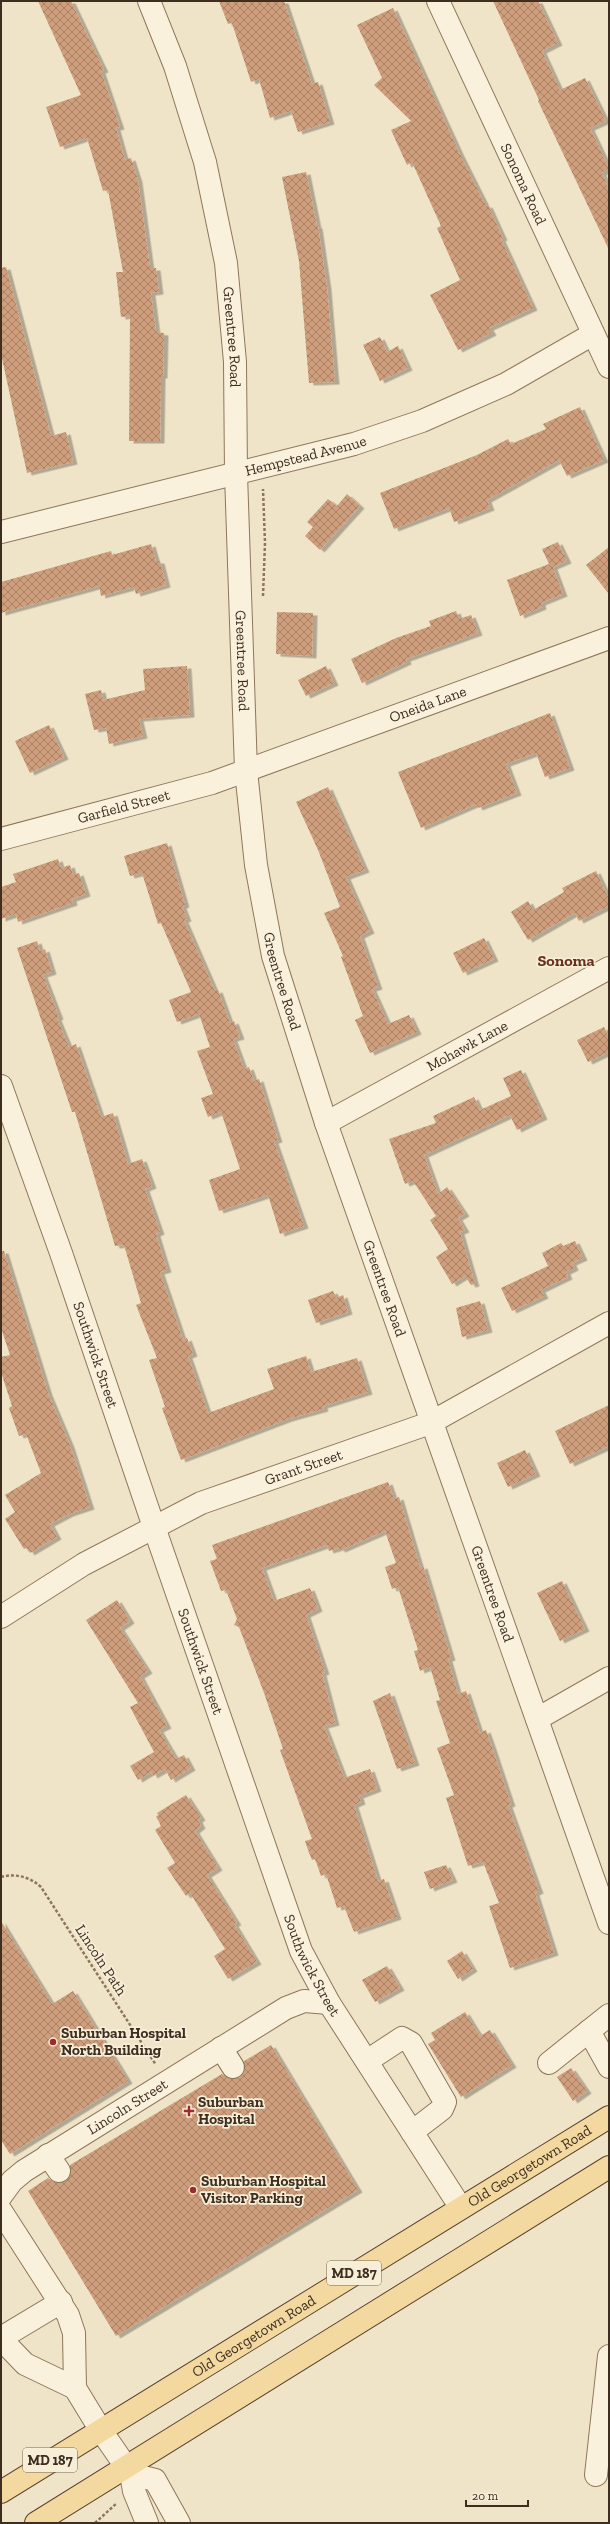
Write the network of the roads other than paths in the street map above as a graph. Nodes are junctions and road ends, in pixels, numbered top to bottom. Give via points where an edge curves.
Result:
1 (149, 1) edge
2 (438, 1) edge
3 (593, 334) junction
4 (609, 367) edge
5 (236, 474) junction
6 (1, 532) edge
7 (609, 638) edge
8 (246, 771) junction
9 (1, 839) edge
10 (609, 968) edge
11 (1, 1086) edge
12 (326, 1123) junction
13 (609, 1323) edge
14 (430, 1423) junction
15 (154, 1527) junction
16 (1, 1617) edge
17 (609, 1678) edge
18 (537, 1719) junction
19 (609, 1923) edge
20 (329, 2003) junction
21 (609, 2015) edge
22 (589, 2031) junction
23 (221, 2048) junction
24 (367, 2061) junction
25 (549, 2063) dead end
26 (233, 2067) dead end
27 (609, 2067) edge
28 (609, 2117) edge
29 (412, 2132) junction
30 (609, 2167) edge
31 (1, 2196) edge
32 (461, 2208) junction
33 (1, 2210) edge
34 (61, 2302) junction
35 (1, 2338) edge
36 (609, 2356) edge
37 (75, 2388) junction
38 (100, 2429) junction
39 (596, 2475) dead end
40 (131, 2478) junction
41 (1, 2492) edge
42 (36, 2523) edge
43 (147, 2523) edge
44 (179, 2523) edge

1 - 5 street, Greentree Road via 175,66 205,162 226,263 235,362
2 - 3 street, Sonoma Road
3 - 4 street, Sonoma Road
3 - 5 street, Hempstead Avenue via 506,384 422,421 354,444
5 - 6 street, Hempstead Avenue
5 - 8 street, Greentree Road
7 - 8 street, Oneida Lane
8 - 9 street, Garfield Street via 212,783
8 - 12 street, Greentree Road via 256,865 273,956
10 - 12 street, Mohawk Lane
11 - 15 street, Southwick Street via 62,1253
12 - 14 street, Greentree Road
13 - 14 street, Grant Street
14 - 15 street, Grant Street via 201,1503
14 - 18 street, Greentree Road
15 - 16 street, Grant Street via 84,1564
15 - 20 street, Southwick Street via 301,1951
17 - 18 street
18 - 19 street, Greentree Road
20 - 23 street, Lincoln Street via 304,2001 286,2008
20 - 24 street, Southwick Street
21 - 22 street
22 - 25 street
22 - 27 street
23 - 26 street
23 - 31 street, Lincoln Street via 167,2082 54,2163 12,2181
24 - 29 street, Southwick Street
24 - 29 street via 402,2038 411,2043 445,2102 442,2109
28 - 32 main road, Old Georgetown Road / MD 187
29 - 32 street, Southwick Street
30 - 40 main road, MD 187
32 - 38 main road, Old Georgetown Road / MD 187
33 - 34 street
34 - 35 street
34 - 37 street via 74,2333
35 - 37 street via 12,2353 25,2364
36 - 39 street
37 - 38 street
38 - 40 street
38 - 41 main road, Old Georgetown Road / MD 187
40 - 42 main road, MD 187
40 - 43 street
40 - 44 street via 155,2480

